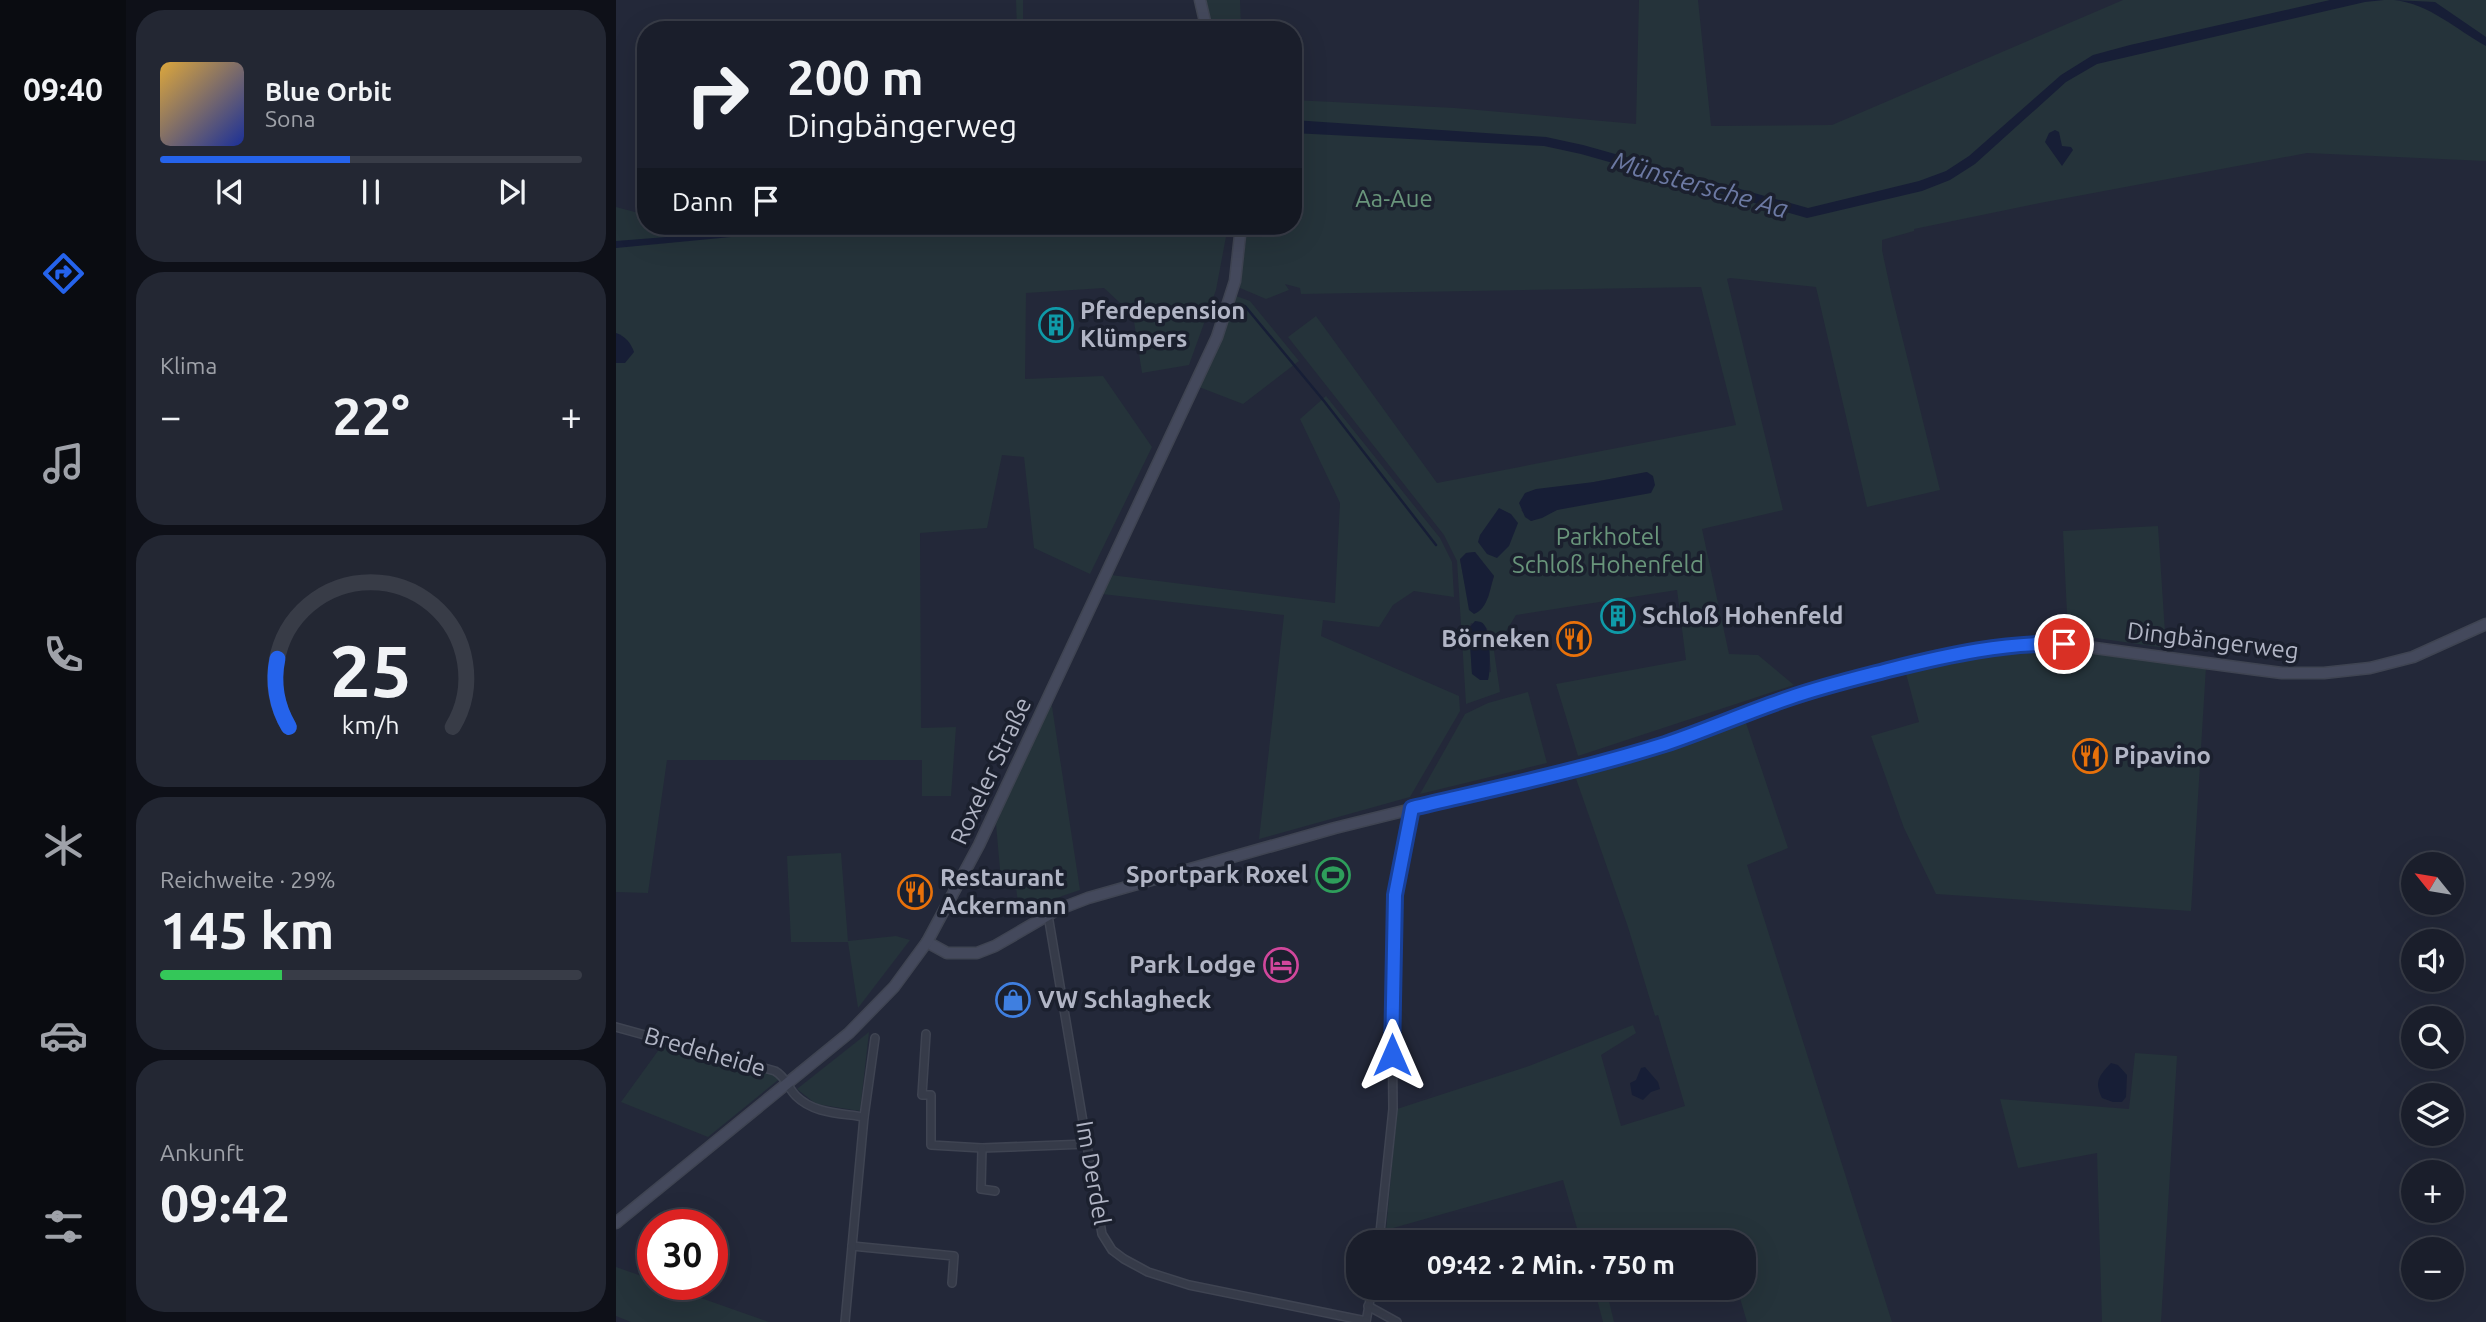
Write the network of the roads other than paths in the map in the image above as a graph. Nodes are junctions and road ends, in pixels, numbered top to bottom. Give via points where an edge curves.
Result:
1 (1200, 0) edge
2 (1205, 21) edge
3 (1240, 235) edge
4 (2486, 624) edge
5 (1412, 808) junction
6 (1048, 915) junction
7 (927, 942) junction
8 (616, 1027) edge
9 (926, 1034) dead end
10 (875, 1038) dead end
11 (788, 1084) junction
12 (864, 1116) junction
13 (1087, 1144) junction
14 (982, 1148) junction
15 (995, 1191) dead end
16 (616, 1223) edge
17 (1380, 1230) edge
18 (852, 1246) junction
19 (952, 1283) dead end
20 (1369, 1300) edge
21 (1368, 1306) junction
22 (1366, 1321) edge
23 (845, 1322) edge
24 (1397, 1322) edge

1 - 2 main road
3 - 7 main road, Roxeler Straße via 1235,281 1217,337 979,845
4 - 5 main road, Dingbängerweg via 2413,657 2324,673 2261,671 2064,644 2014,645 1938,658 1833,684 1625,756
5 - 6 main road, Dingbängerweg via 1088,898
5 - 17 street via 1395,895 1393,1110
6 - 7 main road, Dingbängerweg via 977,953 947,953
6 - 13 street, Im Derdel
7 - 11 main road, Roxeler Straße via 872,1011
8 - 11 street, Bredeheide via 775,1071
9 - 14 street via 922,1095 932,1095 931,1145
10 - 12 street
11 - 12 street, Bredeheide via 811,1107
11 - 16 main road, Roxeler Straße
12 - 18 street
13 - 14 street
13 - 22 street, Im Derdel via 1102,1234 1124,1259 1189,1285
14 - 15 street via 981,1189
18 - 19 street via 954,1256
18 - 23 street
20 - 21 street
21 - 22 street
21 - 24 street

